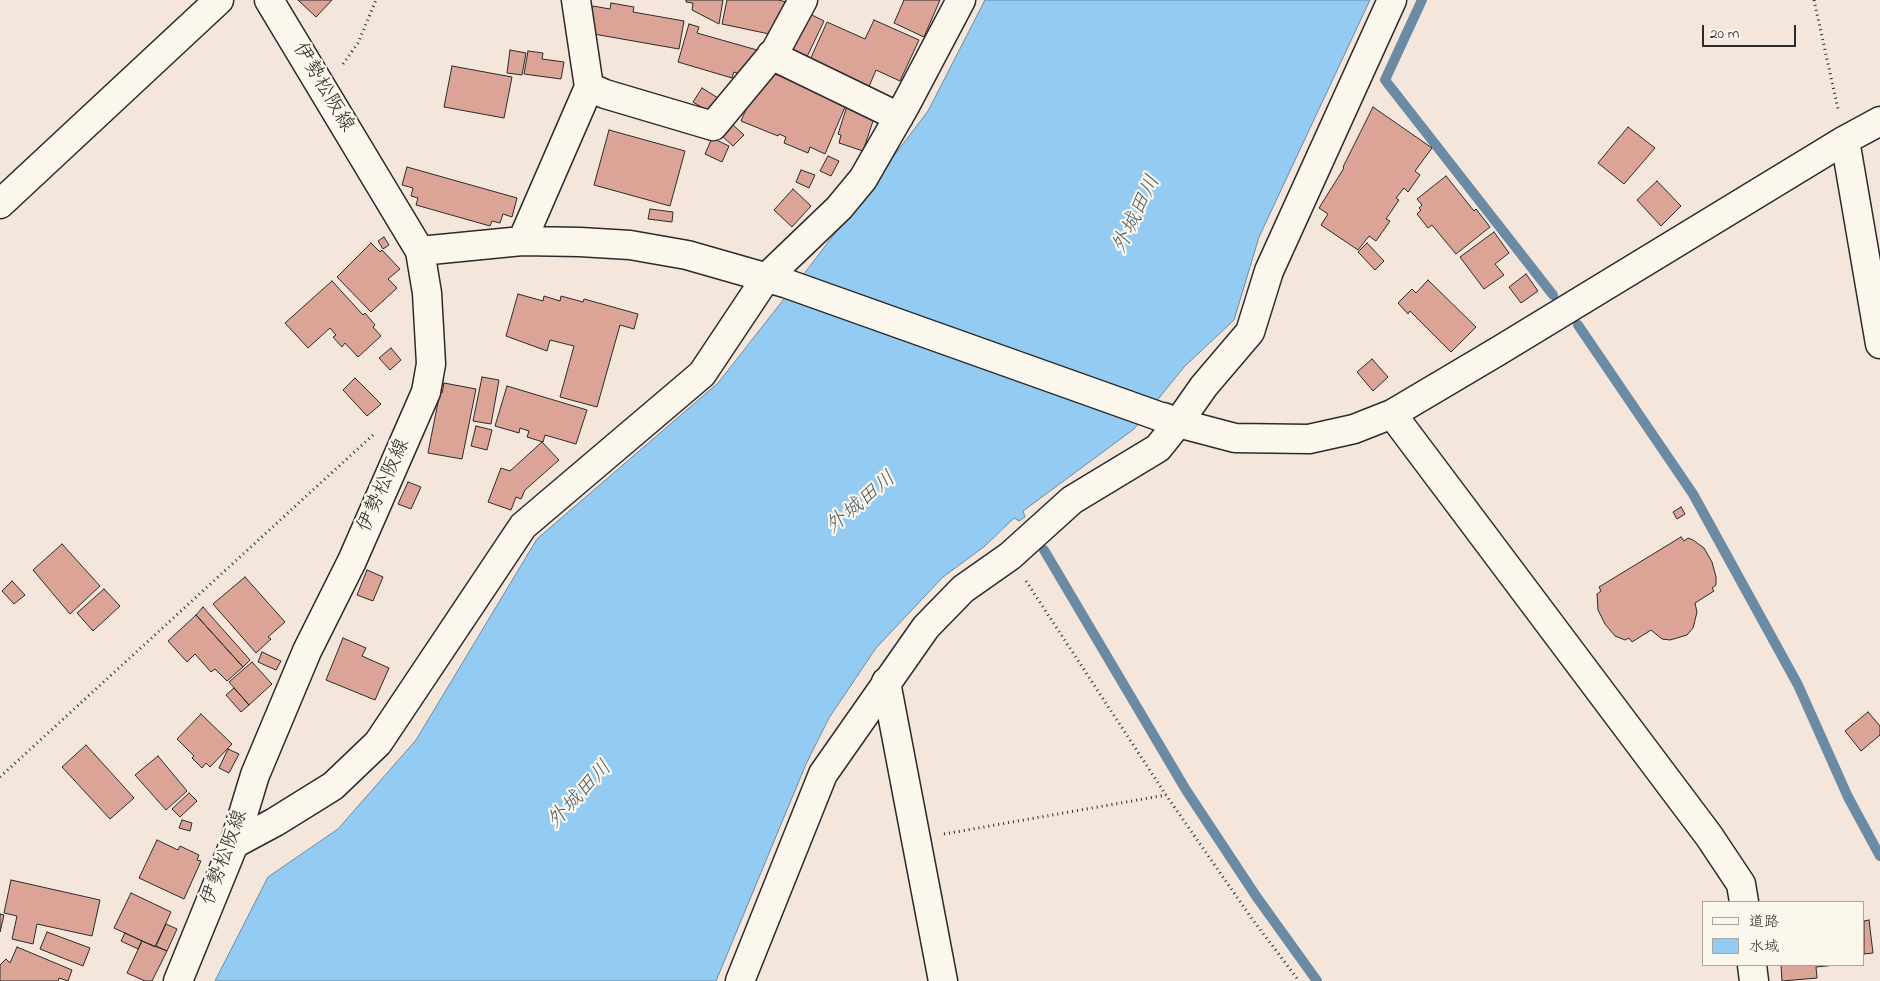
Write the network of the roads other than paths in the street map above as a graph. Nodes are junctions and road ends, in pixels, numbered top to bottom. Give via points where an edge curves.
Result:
1 (219, 0) edge
2 (269, 0) edge
3 (576, 0) edge
4 (802, 0) edge
5 (961, 0) edge
6 (1392, 0) edge
7 (771, 55) junction
8 (589, 87) junction
9 (899, 116) junction
10 (1880, 121) edge
11 (1845, 140) junction
12 (0, 204) edge
13 (522, 241) junction
14 (420, 251) junction
15 (775, 280) junction
16 (1880, 344) edge
17 (1392, 414) junction
18 (1170, 420) junction
19 (886, 682) junction
20 (234, 844) junction
21 (1744, 901) edge
22 (1752, 966) edge
23 (178, 981) edge
24 (740, 981) edge
25 (943, 981) edge
26 (1754, 981) edge

1 - 12 street
2 - 14 street, 伊勢松阪線
3 - 8 street
4 - 7 street
5 - 9 street
6 - 18 street via 1269,271 1250,332
7 - 8 street via 713,126
7 - 9 street
8 - 13 street
9 - 15 street via 863,179
10 - 11 street
11 - 16 street
11 - 17 street
13 - 14 street
13 - 15 street via 630,245 687,255
14 - 20 street, 伊勢松阪線 via 430,323 431,364 426,392 352,561 307,651 255,775
15 - 18 street
15 - 20 street via 702,374 523,526 378,743 333,786
17 - 18 street via 1354,429 1309,439 1235,438
17 - 21 street via 1709,836 1742,884
18 - 19 street via 1158,448 1072,500 1010,556 963,589 926,627
19 - 24 street via 824,774
19 - 25 street
20 - 23 street, 伊勢松阪線
22 - 26 street

